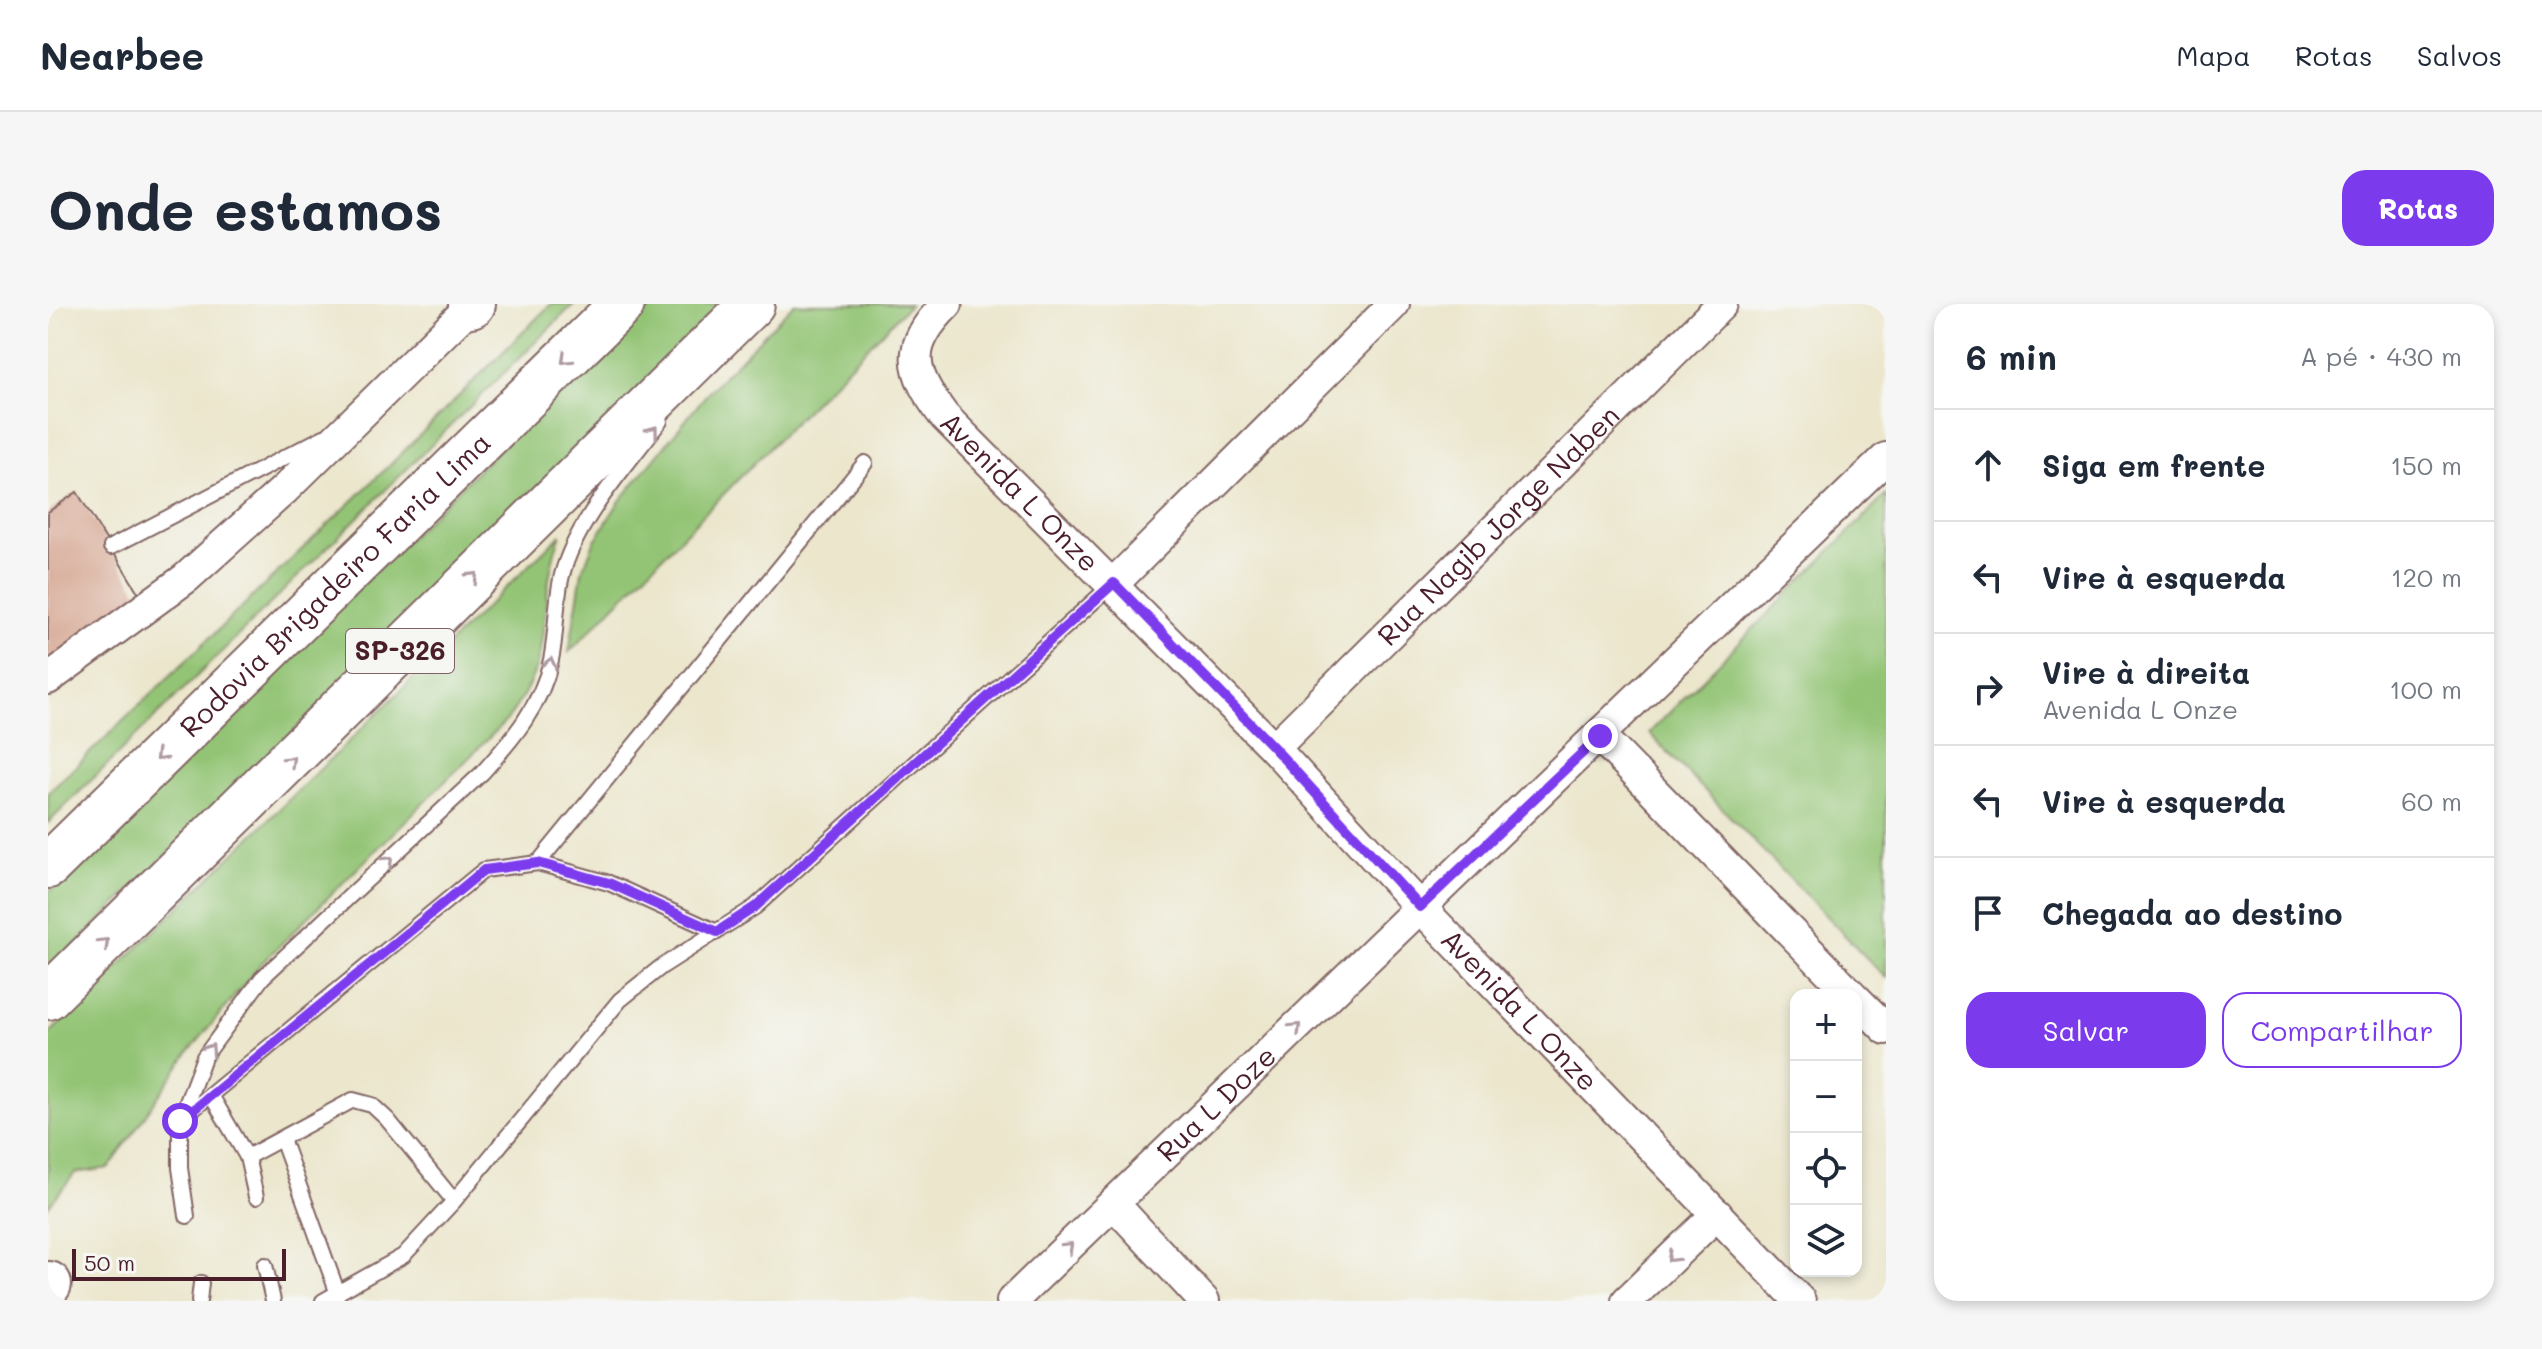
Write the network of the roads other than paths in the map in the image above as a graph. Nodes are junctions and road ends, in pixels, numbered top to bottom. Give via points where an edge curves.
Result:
1 (472, 304) edge
2 (622, 304) edge
3 (947, 304) edge
4 (1394, 304) edge
5 (1722, 304) edge
6 (743, 313) edge
7 (354, 421) junction
8 (1886, 458) edge
9 (865, 463) dead end
10 (111, 547) dead end
11 (1114, 583) junction
12 (48, 679) edge
13 (1600, 736) junction
14 (1274, 748) junction
15 (538, 863) junction
16 (48, 866) edge
17 (1420, 907) junction
18 (717, 932) junction
19 (1846, 989) edge
20 (48, 997) edge
21 (1862, 1005) edge
22 (1886, 1029) edge
23 (212, 1097) junction
24 (180, 1121) junction
25 (282, 1139) junction
26 (247, 1157) junction
27 (256, 1197) dead end
28 (454, 1201) junction
29 (1114, 1204) junction
30 (1717, 1214) junction
31 (187, 1216) dead end
32 (265, 1265) dead end
33 (201, 1283) dead end
34 (338, 1294) junction
35 (199, 1301) edge
36 (273, 1301) edge
37 (323, 1301) edge
38 (1012, 1301) edge
39 (1204, 1301) edge
40 (1627, 1301) edge
41 (1800, 1301) edge

1 - 7 street
2 -> 16 highway, Rodovia Brigadeiro Faria Lima / SP-326
3 - 11 street, Avenida L Onze via 916,344 916,368 924,388 944,416
4 - 11 street
5 - 14 street, Rua Nagib Jorge Naben
20 -> 6 highway, SP-326
24 -> 6 lane via 204,1057 262,978 482,773 530,713 551,661 562,575 576,542
7 - 10 lane
7 - 12 street via 186,578
8 - 13 street, Rua L Doze
9 - 15 lane
11 - 14 street, Avenida L Onze
11 - 18 lane via 755,907
13 - 17 street, Rua L Doze
13 - 19 street
14 - 17 street, Avenida L Onze
15 - 18 lane via 609,883
15 - 23 lane via 484,870
29 -> 17 street, Rua L Doze
17 - 30 street, Avenida L Onze
18 - 28 lane via 620,1000
21 - 22 street
23 - 24 lane
23 - 26 lane
24 - 31 lane
25 - 26 lane
25 - 28 lane via 353,1100 372,1105
25 - 34 lane
26 - 27 lane
28 - 34 lane via 403,1256
38 -> 29 street, Rua L Doze
29 - 39 street
30 -> 40 street
30 - 41 street, Avenida L Onze
32 - 36 lane
33 - 35 lane
34 - 37 lane

